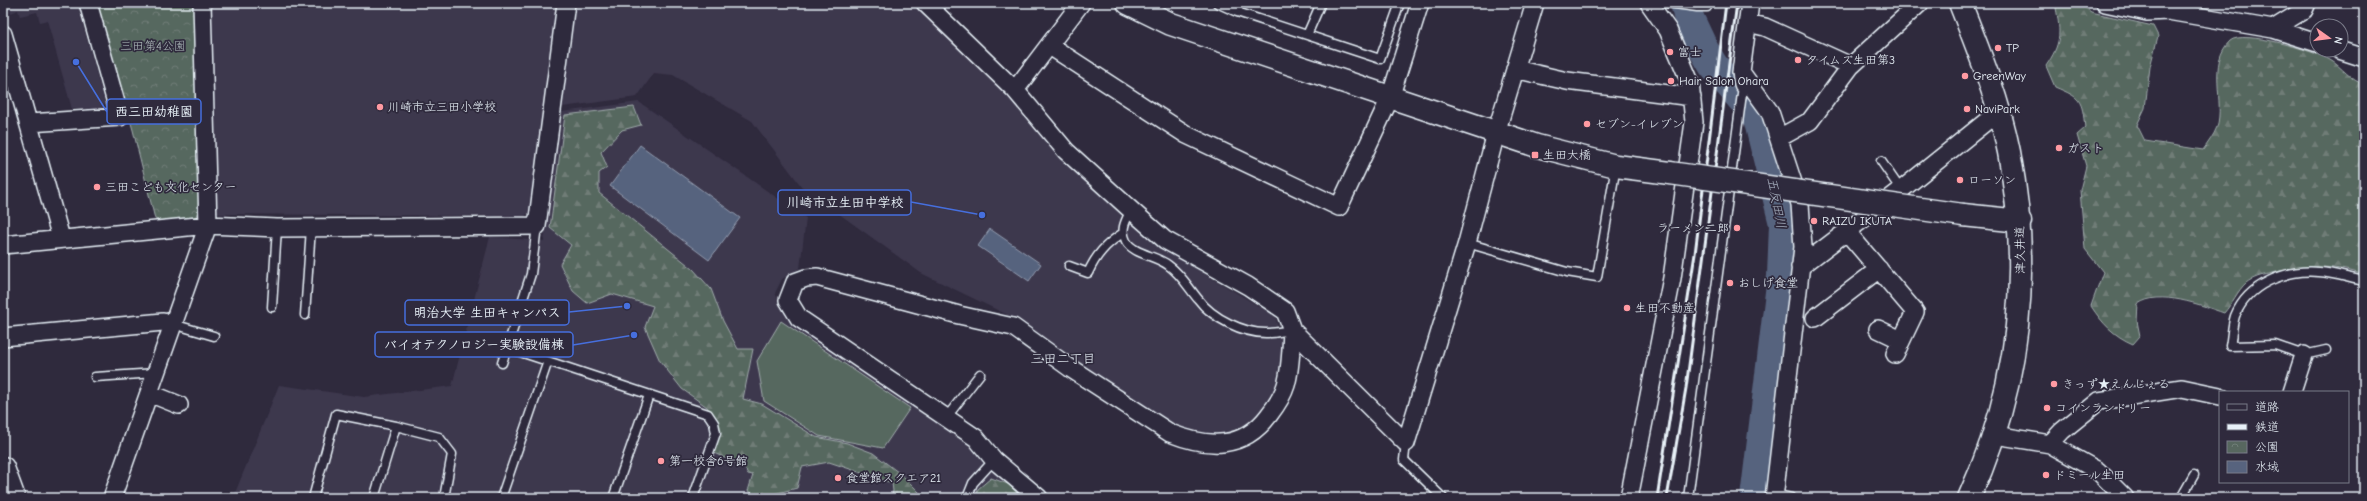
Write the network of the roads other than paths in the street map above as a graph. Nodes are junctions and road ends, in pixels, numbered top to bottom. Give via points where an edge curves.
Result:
1 (88, 3) edge
2 (202, 3) edge
3 (566, 3) edge
4 (925, 3) edge
5 (1081, 3) edge
6 (1128, 3) edge
7 (1217, 3) edge
8 (1240, 3) edge
9 (1320, 3) edge
10 (1400, 3) edge
11 (1420, 3) edge
12 (1535, 3) edge
13 (1649, 3) edge
14 (1667, 3) edge
15 (1707, 3) edge
16 (1750, 3) edge
17 (1920, 3) edge
18 (1960, 3) edge
19 (2105, 3) edge
20 (2307, 3) edge
21 (1153, 9) edge
22 (1236, 12) junction
23 (1748, 23) junction
24 (2273, 29) junction
25 (3, 34) edge
26 (1307, 35) junction
27 (2309, 40) edge
28 (1050, 46) junction
29 (2349, 53) edge
30 (2364, 58) edge
31 (1851, 66) junction
32 (1515, 69) junction
33 (1742, 79) junction
34 (1015, 90) junction
35 (1692, 97) junction
36 (1390, 98) junction
37 (1998, 112) junction
38 (29, 123) junction
39 (1496, 133) junction
40 (1779, 138) junction
41 (1881, 161) dead end
42 (1616, 166) junction
43 (1901, 190) junction
44 (1131, 210) junction
45 (2020, 221) junction
46 (208, 225) junction
47 (537, 226) junction
48 (277, 228) junction
49 (311, 228) junction
50 (1847, 232) junction
51 (1122, 233) junction
52 (61, 238) junction
53 (1467, 243) junction
54 (3, 245) edge
55 (1069, 266) dead end
56 (1800, 267) junction
57 (1879, 269) junction
58 (2364, 281) edge
59 (272, 307) dead end
60 (305, 315) dead end
61 (1814, 318) dead end
62 (173, 324) junction
63 (1292, 330) junction
64 (1878, 330) dead end
65 (214, 336) dead end
66 (3, 337) edge
67 (508, 348) junction
68 (2326, 350) dead end
69 (2304, 355) junction
70 (548, 361) junction
71 (502, 363) dead end
72 (156, 373) junction
73 (980, 374) dead end
74 (95, 377) dead end
75 (2292, 391) edge
76 (149, 393) junction
77 (649, 395) junction
78 (2219, 396) edge
79 (179, 405) dead end
80 (946, 418) junction
81 (396, 426) junction
82 (1995, 435) junction
83 (1406, 443) junction
84 (2050, 444) junction
85 (994, 460) junction
86 (3, 468) edge
87 (2194, 474) dead end
88 (1774, 496) edge
89 (501, 497) edge
90 (14, 498) edge
91 (112, 498) edge
92 (313, 498) edge
93 (374, 498) edge
94 (444, 498) edge
95 (510, 498) edge
96 (613, 498) edge
97 (693, 498) edge
98 (967, 498) edge
99 (1039, 498) edge
100 (1443, 498) edge
101 (1629, 498) edge
102 (1688, 498) edge
103 (1792, 498) edge
104 (1969, 498) edge
105 (2125, 498) edge
106 (2182, 498) edge

1 - 38 street via 120,117
2 - 46 street
3 - 47 street
4 - 34 street
5 - 28 street
6 - 21 street
7 - 22 lane
8 - 22 lane
9 - 26 lane
10 - 26 lane via 1380,59
11 - 36 street
12 - 32 street
13 - 35 street via 1668,30 1690,82
14 - 15 lane via 1697,8 1708,6
16 - 23 street
17 - 31 street
18 - 37 street, 津久井道 via 1982,58
19 - 24 street via 2147,12 2168,11
20 - 24 street via 2304,10
21 - 36 street via 1171,24
22 - 26 lane
23 - 31 street via 1765,27
23 - 33 street
24 - 27 street
25 - 38 street
28 - 34 street
28 - 36 street via 1187,135 1339,207
29 - 30 street
31 - 40 street via 1810,121
32 - 35 street via 1567,81
32 - 39 street
33 - 40 street via 1758,94 1770,112
33 - 102 lane via 1725,229
34 - 44 street via 1066,151
35 - 101 street via 1694,122 1691,151 1672,278
36 - 39 street
37 - 43 street
37 - 45 street, 津久井道 via 2009,151
38 - 52 street
39 - 42 street
39 - 53 street
40 - 56 street via 1800,204 1803,247
41 - 43 lane
42 - 45 street, bridge
42 - 53 lane via 1597,277 1567,272
43 - 50 street
44 - 51 lane
44 - 63 street via 1166,240 1248,286 1285,311
45 - 82 street, 津久井道 via 2020,306 2013,367
46 - 48 street
46 - 52 street
46 - 62 street
47 - 49 street
47 - 67 lane via 531,274
48 - 49 street
48 - 59 lane
49 - 60 lane
50 - 56 street
50 - 57 street
51 - 55 lane via 1098,253 1088,273
51 - 63 lane via 1127,243 1168,264 1186,281 1198,300 1216,315 1242,329 1267,334
52 - 54 street
53 - 83 street
56 - 88 street
57 - 61 street
57 - 64 street via 1915,312 1898,347
58 - 69 lane via 2318,272 2273,278 2255,288 2242,304 2235,317 2230,346 2275,345
62 - 65 lane
62 - 66 street via 163,322
62 - 72 street
63 - 80 street via 1286,386 1276,406 1248,437 1208,444 1188,441 1170,433 1070,368 1013,327 817,277 795,282 788,300 799,318
63 - 83 street
67 - 70 lane
67 - 71 lane
68 - 69 lane
69 - 75 street
70 - 77 lane
70 - 89 lane
72 - 74 lane
72 - 76 street
73 - 80 lane
76 - 79 street
76 - 91 street
77 - 96 lane
77 - 97 lane via 708,414 714,423 716,433
78 - 84 street via 2182,388 2099,401 2062,430
80 - 85 street via 976,438
81 - 92 lane via 336,414
81 - 93 lane
81 - 94 lane via 439,437 452,454
82 - 84 street
82 - 104 street, 津久井道
83 - 100 lane via 1404,460
84 - 105 street via 2098,471
85 - 98 lane via 973,483
85 - 99 street
86 - 90 street
87 - 106 lane
88 - 103 lane
89 - 95 lane

